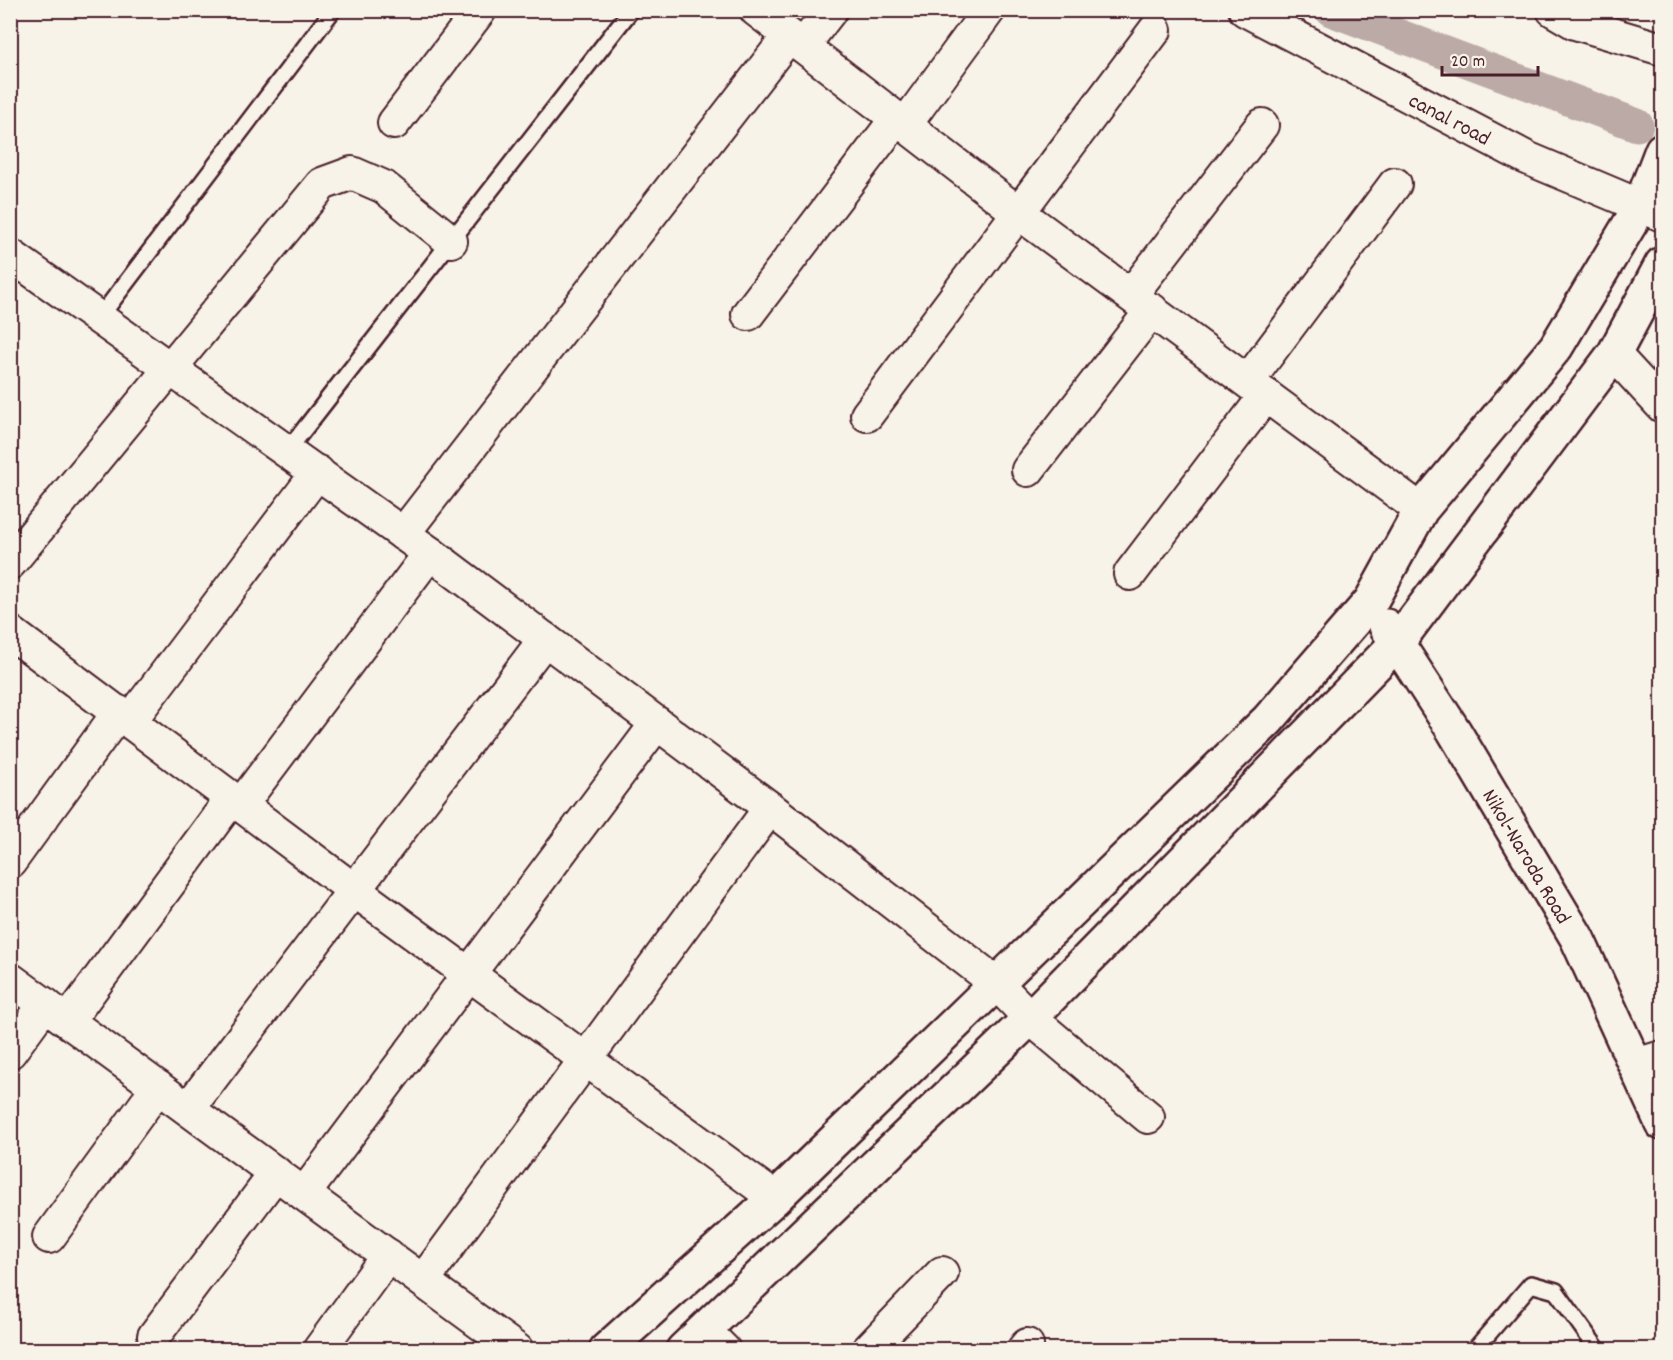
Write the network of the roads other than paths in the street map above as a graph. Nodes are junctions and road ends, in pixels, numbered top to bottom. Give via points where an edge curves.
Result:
1 (333, 10) edge
2 (480, 10) edge
3 (631, 10) edge
4 (756, 10) edge
5 (831, 10) edge
6 (989, 10) edge
7 (1245, 10) edge
8 (1553, 10) edge
9 (1155, 30) dead end
10 (796, 41) junction
11 (1662, 49) edge
12 (901, 121) junction
13 (394, 123) dead end
14 (1262, 125) dead end
15 (1662, 150) edge
16 (1395, 184) dead end
17 (1651, 211) edge
18 (1019, 213) junction
19 (451, 241) junction
20 (10, 255) edge
21 (1662, 264) edge
22 (1141, 303) junction
23 (748, 314) dead end
24 (100, 317) junction
25 (1614, 354) junction
26 (172, 368) junction
27 (1257, 388) junction
28 (1662, 406) edge
29 (867, 415) dead end
30 (288, 450) junction
31 (1029, 470) dead end
32 (318, 472) junction
33 (1421, 510) junction
34 (403, 534) junction
35 (430, 553) junction
36 (10, 562) edge
37 (1130, 574) dead end
38 (1371, 601) junction
39 (10, 632) edge
40 (544, 639) junction
41 (1397, 643) junction
42 (124, 716) junction
43 (657, 723) junction
44 (236, 801) junction
45 (770, 808) junction
46 (10, 862) edge
47 (354, 890) junction
48 (469, 975) junction
49 (10, 979) edge
50 (995, 982) junction
51 (57, 1013) junction
52 (1030, 1018) junction
53 (10, 1052) edge
54 (586, 1058) junction
55 (1649, 1061) edge
56 (158, 1087) junction
57 (188, 1109) junction
58 (1148, 1117) dead end
59 (1662, 1123) edge
60 (276, 1173) junction
61 (304, 1194) junction
62 (775, 1198) junction
63 (49, 1237) dead end
64 (388, 1255) junction
65 (942, 1273) dead end
66 (423, 1281) junction
67 (154, 1336) dead end
68 (704, 1343) edge
69 (1477, 1347) dead end
70 (319, 1350) edge
71 (517, 1350) edge
72 (606, 1350) edge
73 (868, 1350) edge
74 (1598, 1350) edge

1 - 24 lane
2 - 13 street
3 - 19 lane
4 - 10 street
5 - 10 street
6 - 12 street
7 - 17 street, canal road via 1527,159
8 - 11 street via 1575,23
9 - 18 street
10 - 12 street
10 - 34 street
12 - 18 street
12 - 23 street
14 - 22 street
15 - 17 street
16 - 27 street
17 - 33 street via 1556,346
18 - 22 street
18 - 29 street
19 - 26 street via 384,188 352,173 322,184
19 - 30 lane
20 - 24 street
21 - 25 street
22 - 27 street
22 - 31 street
24 - 26 street
25 - 28 street
25 - 41 street
26 - 30 street
26 - 36 street
27 - 33 street
27 - 37 street
30 - 32 street
32 - 34 street
32 - 42 street
33 - 38 street
34 - 35 street
35 - 40 street
35 - 44 street
38 - 41 street, Nikol-Naroda Road
38 - 50 street via 1268,720
39 - 42 street
40 - 43 street
40 - 47 street
41 - 52 street
41 - 55 street, Nikol-Naroda Road via 1454,731
42 - 44 street
42 - 46 street
43 - 45 street
43 - 48 street
44 - 47 street
44 - 51 street
45 - 50 street
45 - 54 street
47 - 48 street
47 - 57 street
48 - 54 street
48 - 61 street
49 - 51 street
50 - 52 street
50 - 62 street
51 - 53 street
51 - 56 street
52 - 58 street
52 - 68 street
54 - 62 street
54 - 66 street
55 - 59 street, Nikol-Naroda Road
56 - 57 street
56 - 63 street
57 - 60 street
60 - 61 street
60 - 67 street
61 - 64 street
62 - 72 street
64 - 66 street
64 - 70 street
65 - 73 street
66 - 71 street
69 - 74 lane via 1531,1284 1556,1291

